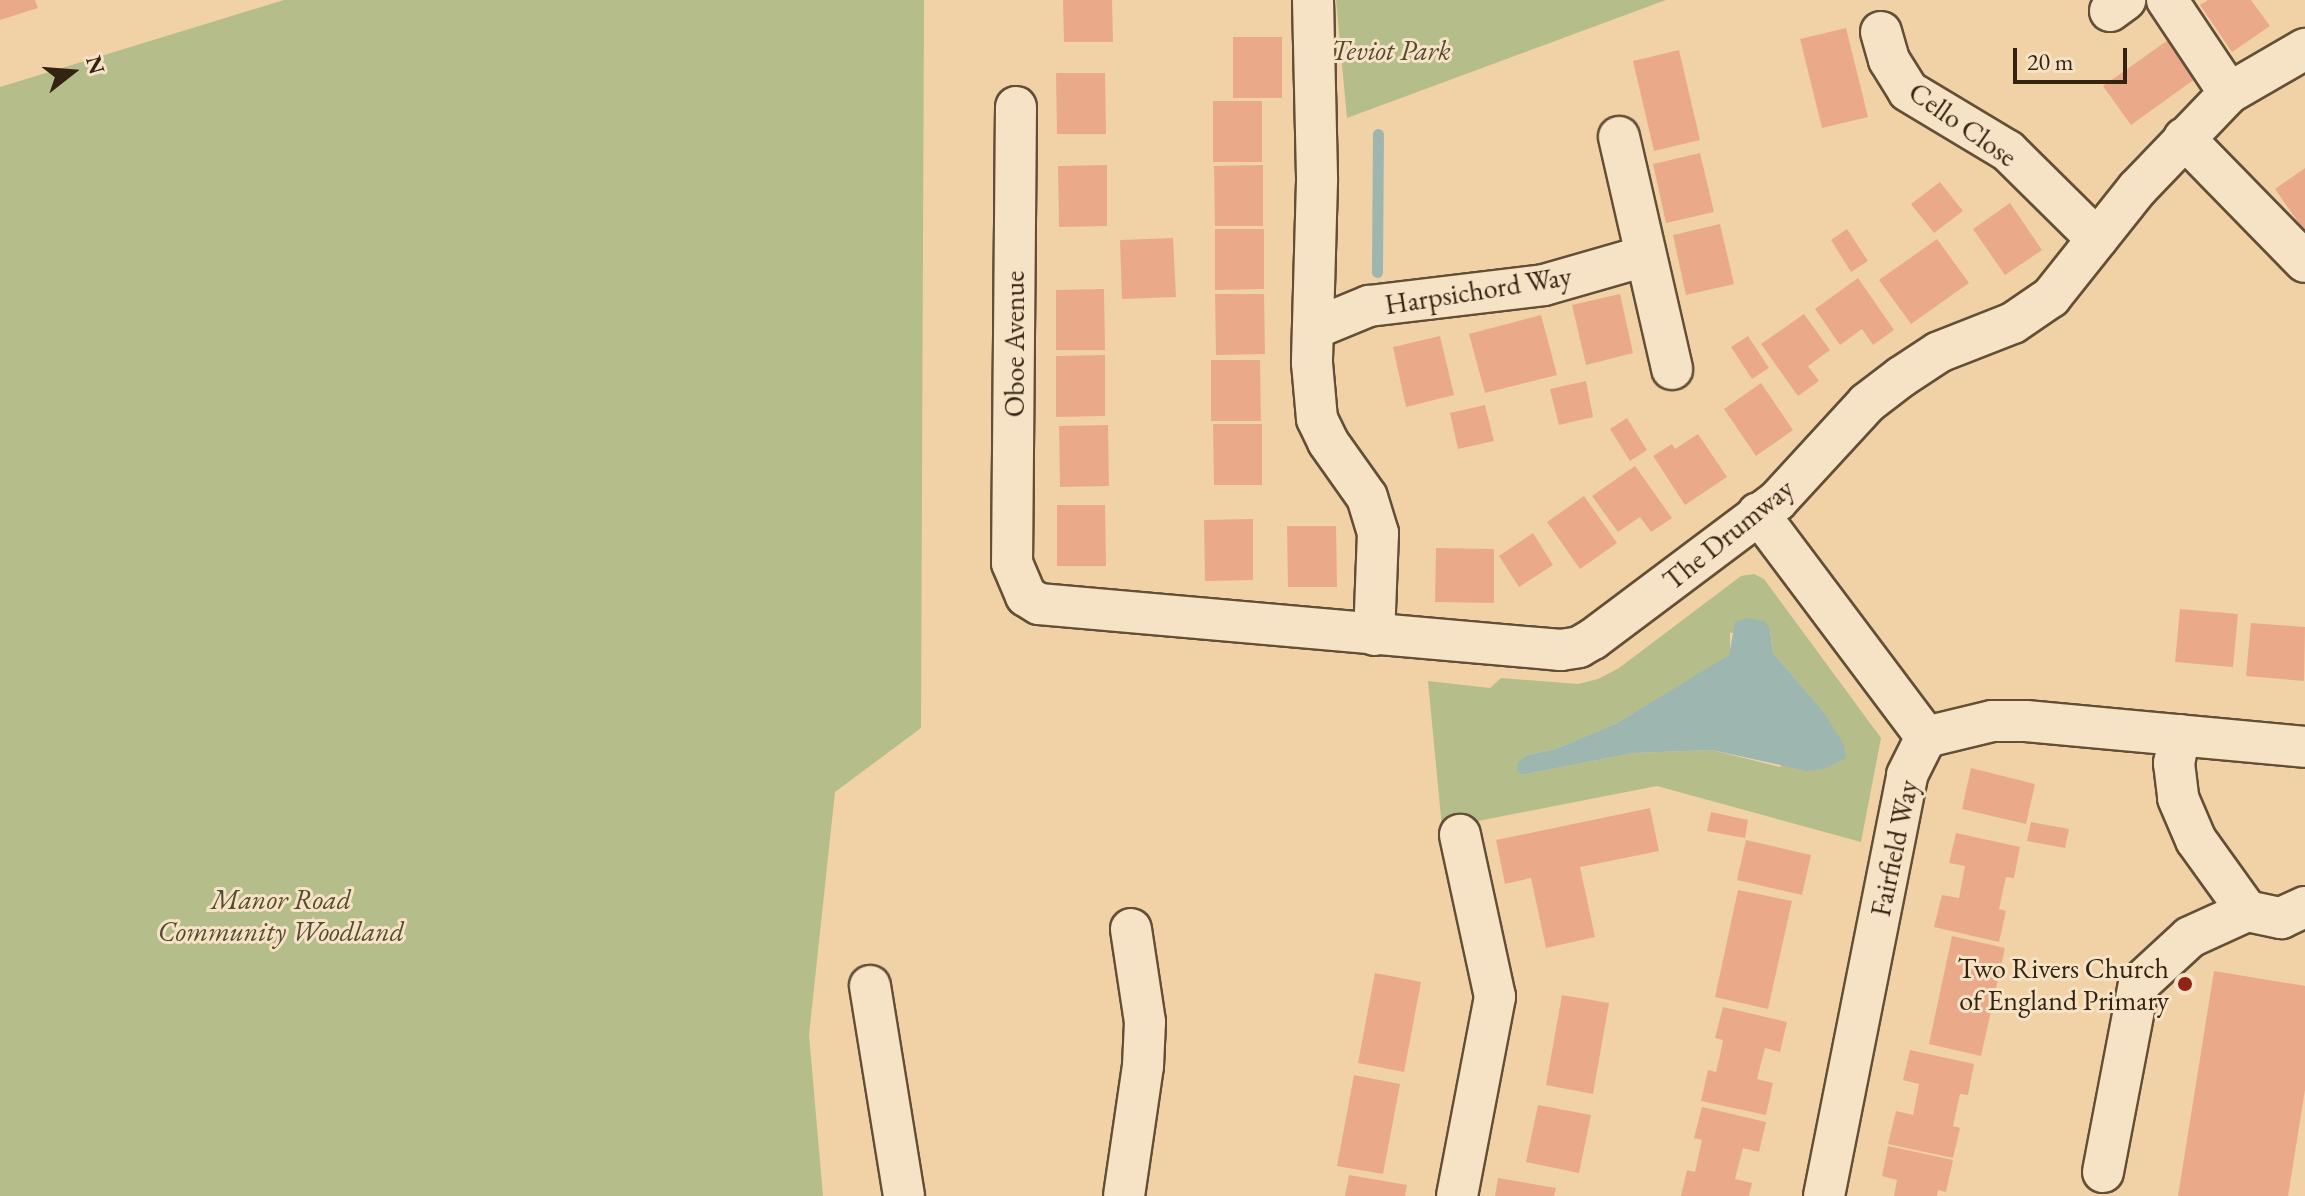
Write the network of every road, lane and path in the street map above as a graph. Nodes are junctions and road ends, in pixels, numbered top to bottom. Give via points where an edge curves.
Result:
1 (1313, 0) edge
2 (2167, 0) edge
3 (1881, 32) dead end
4 (2305, 49) edge
5 (2229, 93) junction
6 (1016, 107) dead end
7 (1619, 137) dead end
8 (2184, 138) junction
9 (2097, 239) junction
10 (1645, 256) junction
11 (2305, 262) edge
12 (1313, 329) junction
13 (1672, 369) dead end
14 (1758, 513) junction
15 (1017, 579) joint
16 (1374, 635) junction
17 (2180, 735) junction
18 (1926, 737) junction
19 (2305, 747) edge
20 (1460, 835) dead end
21 (2305, 907) edge
22 (2247, 911) junction
23 (1131, 929) dead end
24 (870, 986) dead end
25 (2103, 1172) dead end
26 (904, 1196) edge
27 (1124, 1196) edge
28 (1457, 1196) edge
29 (1824, 1196) edge

1 - 12 street
2 - 5 street
3 - 9 street, Cello Close via 1889,60 1908,91 2008,151
4 - 5 street, The Drumway
5 - 8 street, The Drumway
6 - 15 street, Oboe Avenue via 1012,563
7 - 10 street
8 - 9 street, The Drumway
8 - 11 street
9 - 14 street, The Drumway via 2051,297 2013,323 1939,352 1867,403 1777,501
10 - 12 street, Harpsichord Way via 1544,285 1369,306
10 - 13 street
12 - 16 street via 1317,419 1367,497 1378,533
14 - 16 street, The Drumway via 1579,647 1561,650
14 - 18 street
15 - 16 street, The Drumway via 1026,596 1039,604
17 - 18 street via 1992,721
17 - 19 street
17 - 22 street via 2174,763 2178,798 2196,840
18 - 29 street, Fairfield Way via 1907,775
20 - 28 street via 1495,997
21 - 22 street via 2281,918
22 - 25 street via 2190,937 2139,984
23 - 27 street via 1145,1022
24 - 26 street

